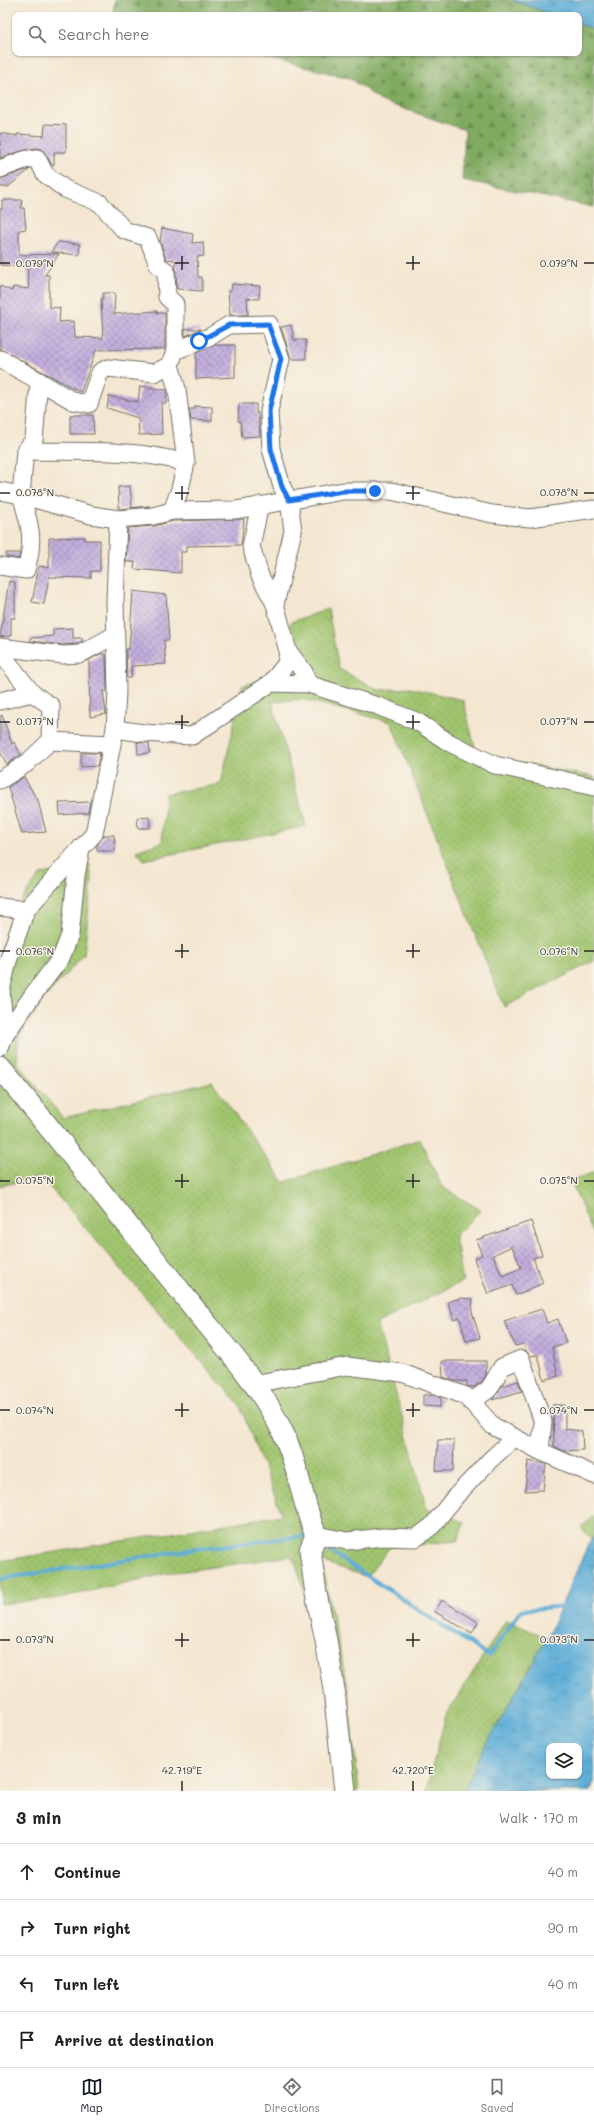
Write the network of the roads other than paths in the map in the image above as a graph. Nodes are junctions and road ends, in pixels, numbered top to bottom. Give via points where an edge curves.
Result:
1 (0, 170) edge
2 (0, 358) edge
3 (173, 358) junction
4 (38, 381) junction
5 (25, 451) junction
6 (186, 463) junction
7 (0, 491) edge
8 (21, 495) junction
9 (289, 500) junction
10 (260, 505) junction
11 (594, 509) edge
12 (172, 511) junction
13 (118, 519) junction
14 (0, 566) edge
15 (275, 604) junction
16 (115, 635) junction
17 (0, 647) edge
18 (288, 651) junction
19 (0, 652) edge
20 (271, 683) junction
21 (308, 684) junction
22 (32, 693) junction
23 (0, 701) edge
24 (113, 737) junction
25 (50, 741) junction
26 (0, 780) edge
27 (594, 787) edge
28 (82, 848) junction
29 (1, 902) edge
30 (26, 910) junction
31 (3, 1041) edge
32 (0, 1068) edge
33 (254, 1384) junction
34 (471, 1402) junction
35 (514, 1438) junction
36 (540, 1451) junction
37 (594, 1475) edge
38 (316, 1535) junction
39 (345, 1791) edge

1 - 3 street via 24,160 37,158 45,174 65,190 100,204 124,230 148,238 158,264 166,271 167,297 175,304
2 - 4 street
3 - 4 street via 154,373 108,368 100,372 89,404 73,401
3 - 6 street
3 - 9 street via 229,325 268,324 281,359 269,411 271,449 282,487
4 - 5 street via 34,440
5 - 6 street via 121,452 160,456
5 - 8 street
6 - 12 street
7 - 8 street
8 - 13 street via 91,515
8 - 14 street via 32,531 31,554 26,570
9 - 10 street
9 - 11 street via 343,491 391,491 492,514 530,518
9 - 15 street via 293,531
10 - 12 street via 236,510
10 - 15 street via 251,546 260,576
12 - 13 street via 153,516
13 - 16 street
15 - 18 street
16 - 17 street via 80,654 64,655
16 - 24 street via 117,692
18 - 20 street via 286,664
18 - 21 street via 304,672
19 - 22 street
20 - 21 street
20 - 24 street via 192,736 143,733
21 - 27 street via 378,706 418,722 448,742 495,765
22 - 23 street
22 - 25 street via 50,706
24 - 25 street
24 - 28 street via 94,834
25 - 26 street via 26,764
28 - 30 street
28 - 31 street via 76,876 70,935 61,958 32,996
29 - 30 street
30 - 31 street via 8,961 1,991
32 - 33 street
33 - 34 street via 347,1366 402,1374 466,1396
33 - 38 street via 284,1434
34 - 35 street via 493,1426
34 - 36 street via 489,1389 502,1367 521,1359 543,1422
35 - 36 street
35 - 38 street via 460,1492 432,1526 416,1538 347,1540
36 - 37 street
38 - 39 street via 310,1550 334,1690

